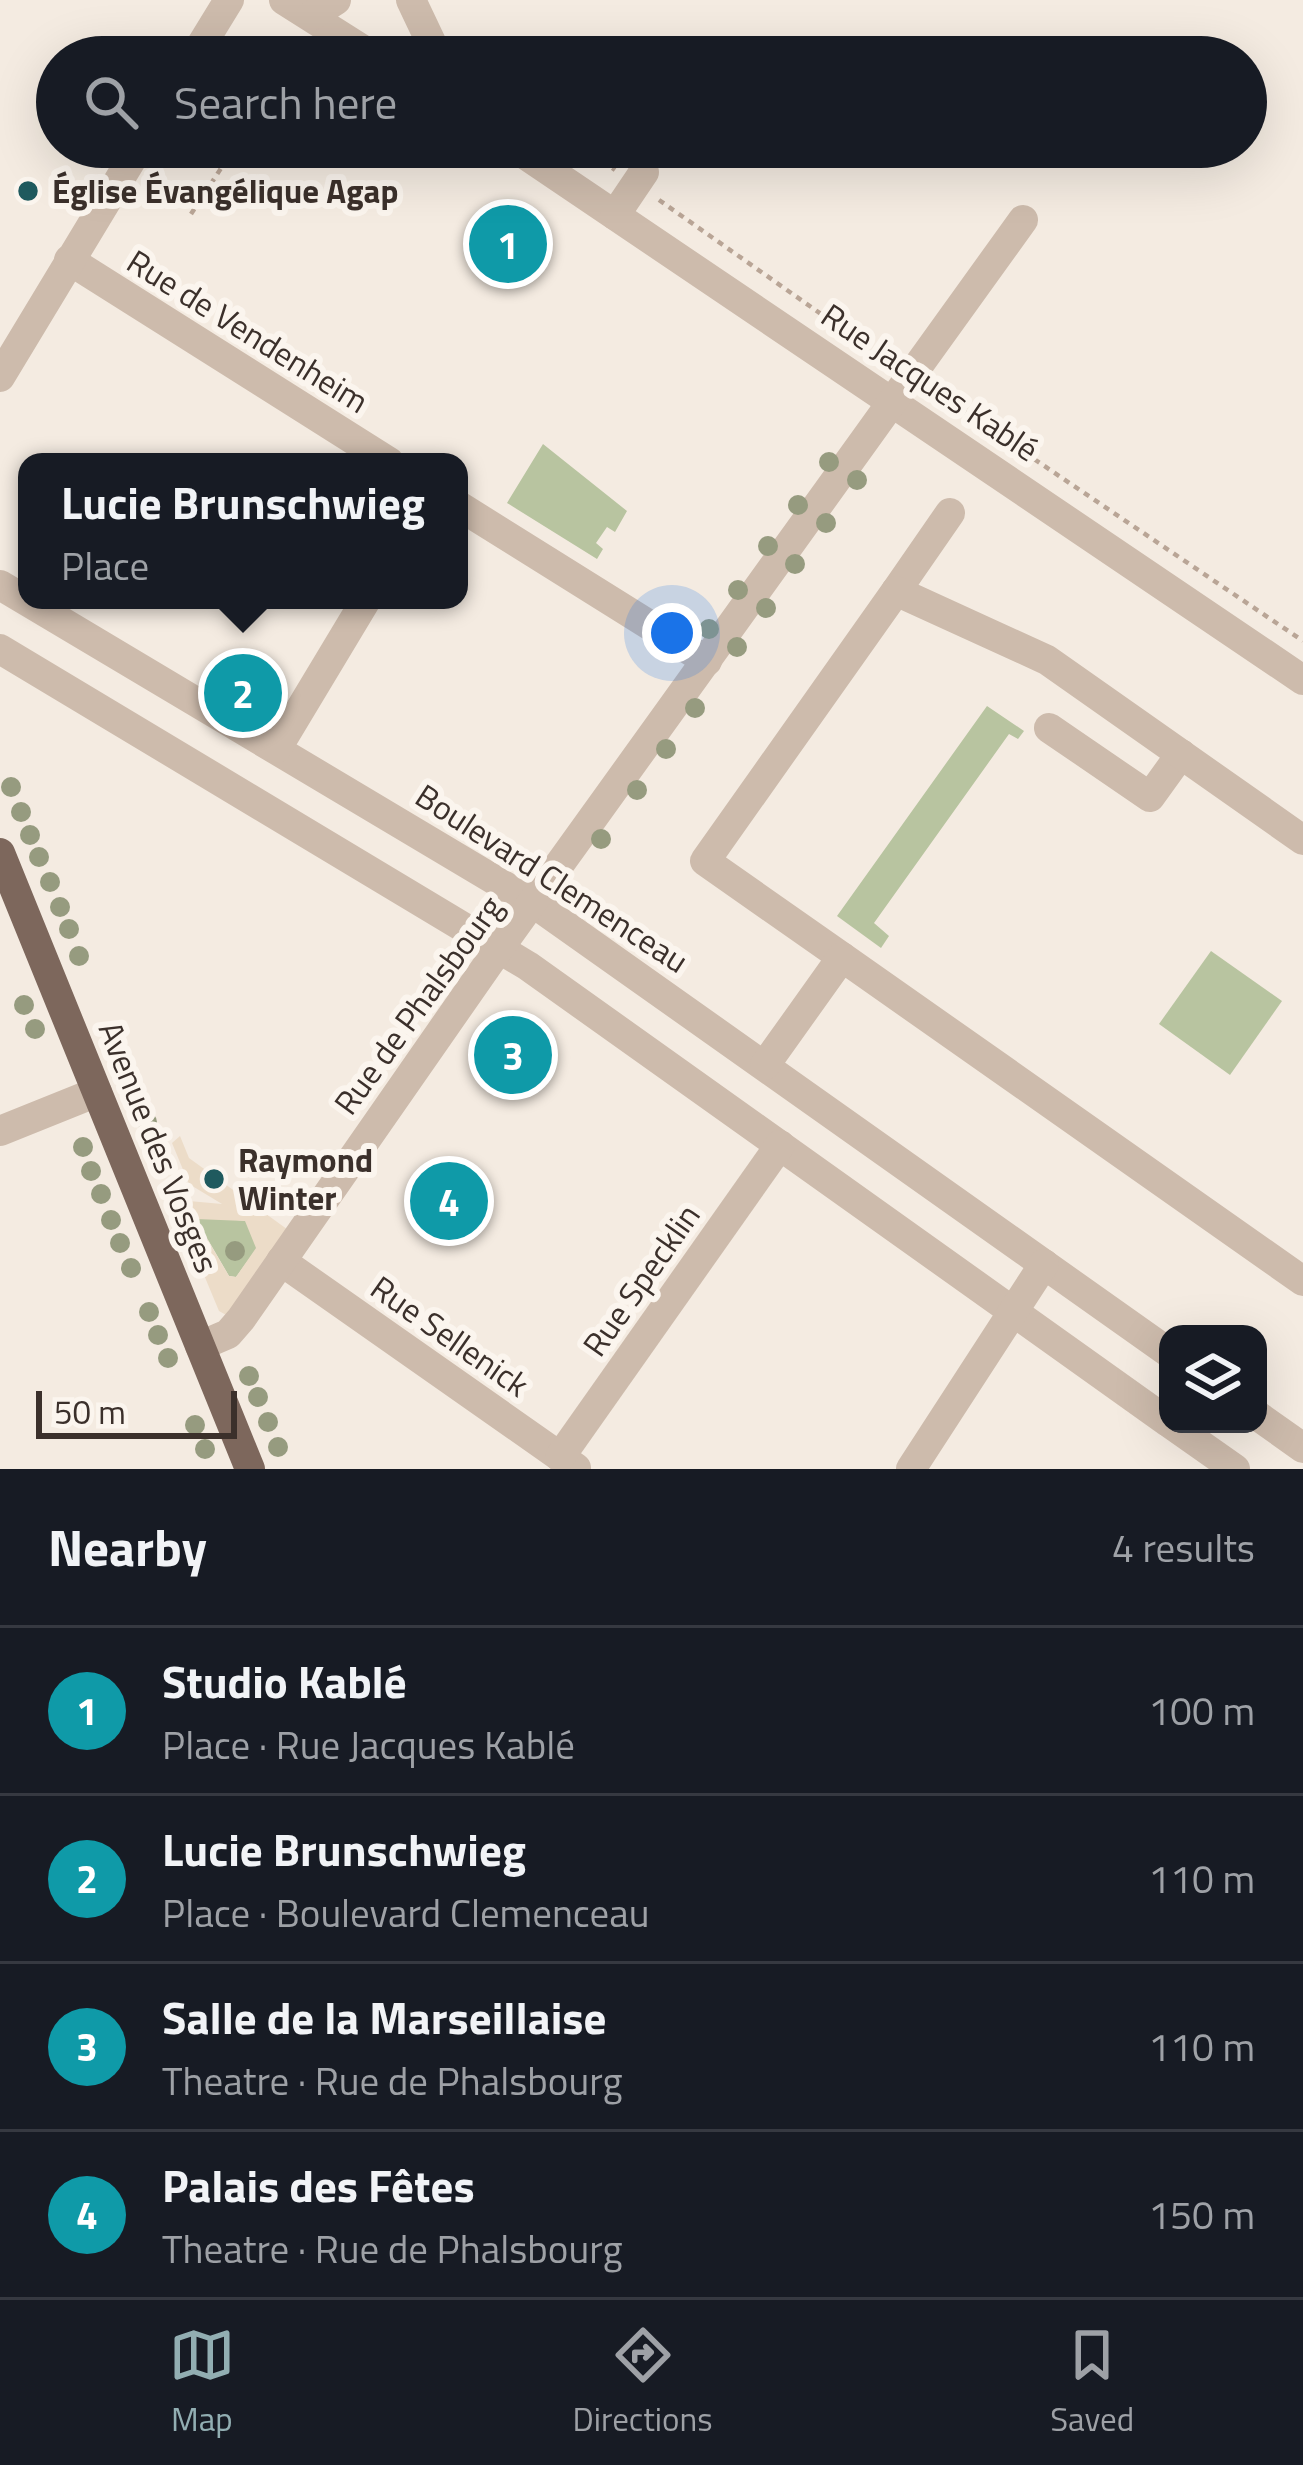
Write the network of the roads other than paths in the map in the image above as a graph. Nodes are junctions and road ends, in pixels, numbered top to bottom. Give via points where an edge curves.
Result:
1 (229, 0) edge
2 (412, 0) edge
3 (310, 4) edge
4 (207, 36) edge
5 (349, 36) edge
6 (428, 36) edge
7 (126, 168) edge
8 (546, 168) edge
9 (549, 168) edge
10 (555, 174) junction
11 (640, 178) road end
12 (615, 215) junction
13 (1023, 220) dead end
14 (69, 260) junction
15 (0, 377) edge
16 (902, 388) junction
17 (375, 453) edge
18 (468, 512) edge
19 (950, 513) dead end
20 (896, 591) junction
21 (42, 609) edge
22 (361, 609) edge
23 (0, 649) edge
24 (707, 662) junction
25 (1303, 680) edge
26 (1049, 728) dead end
27 (277, 748) junction
28 (1181, 754) junction
29 (1303, 840) edge
30 (0, 853) edge
31 (536, 904) junction
32 (500, 947) junction
33 (842, 957) junction
34 (765, 1065) junction
35 (98, 1092) junction
36 (0, 1131) edge
37 (780, 1145) junction
38 (281, 1261) junction
39 (1044, 1264) junction
40 (1303, 1281) edge
41 (1012, 1310) junction
42 (200, 1346) junction
43 (1159, 1346) edge
44 (1159, 1415) edge
45 (1267, 1422) edge
46 (1184, 1433) edge
47 (1303, 1448) edge
48 (568, 1463) edge
49 (250, 1469) edge
50 (911, 1469) edge
51 (1235, 1469) edge

1 - 4 street
2 - 6 street
3 - 5 street
7 - 14 street
8 - 10 street, Rue Jacques Kablé
9 - 10 street
10 - 12 street, Rue Jacques Kablé
11 - 12 street
12 - 16 street, Rue Jacques Kablé
13 - 16 street, Rue de Phalsbourg
14 - 15 street
14 - 17 street, Rue de Vendenheim
16 - 24 street, Rue de Phalsbourg
16 - 25 street, Rue Jacques Kablé
18 - 24 street
19 - 20 street
20 - 28 street via 1047,660
20 - 33 street via 704,861
21 - 27 street, Boulevard Clemenceau
22 - 27 street
23 - 32 street
24 - 31 street, Rue de Phalsbourg
26 - 28 street via 1150,797
27 - 31 street, Boulevard Clemenceau
28 - 29 street
30 - 35 main road, Avenue des Vosges
31 - 32 street, Rue de Phalsbourg
31 - 34 street, Boulevard Clemenceau
32 - 37 street
32 - 38 street, Rue de Phalsbourg
33 - 34 street
33 - 40 street
34 - 39 street, Boulevard Clemenceau
35 - 36 street
35 - 42 main road, Avenue des Vosges
37 - 41 street
37 - 48 street, Rue Specklin
38 - 42 street, Rue de Phalsbourg via 228,1334
38 - 48 street, Rue Sellenick
39 - 41 street
39 - 43 street, Boulevard Clemenceau
41 - 44 street
41 - 50 street
42 - 49 main road, Avenue des Vosges
45 - 47 street
46 - 51 street

